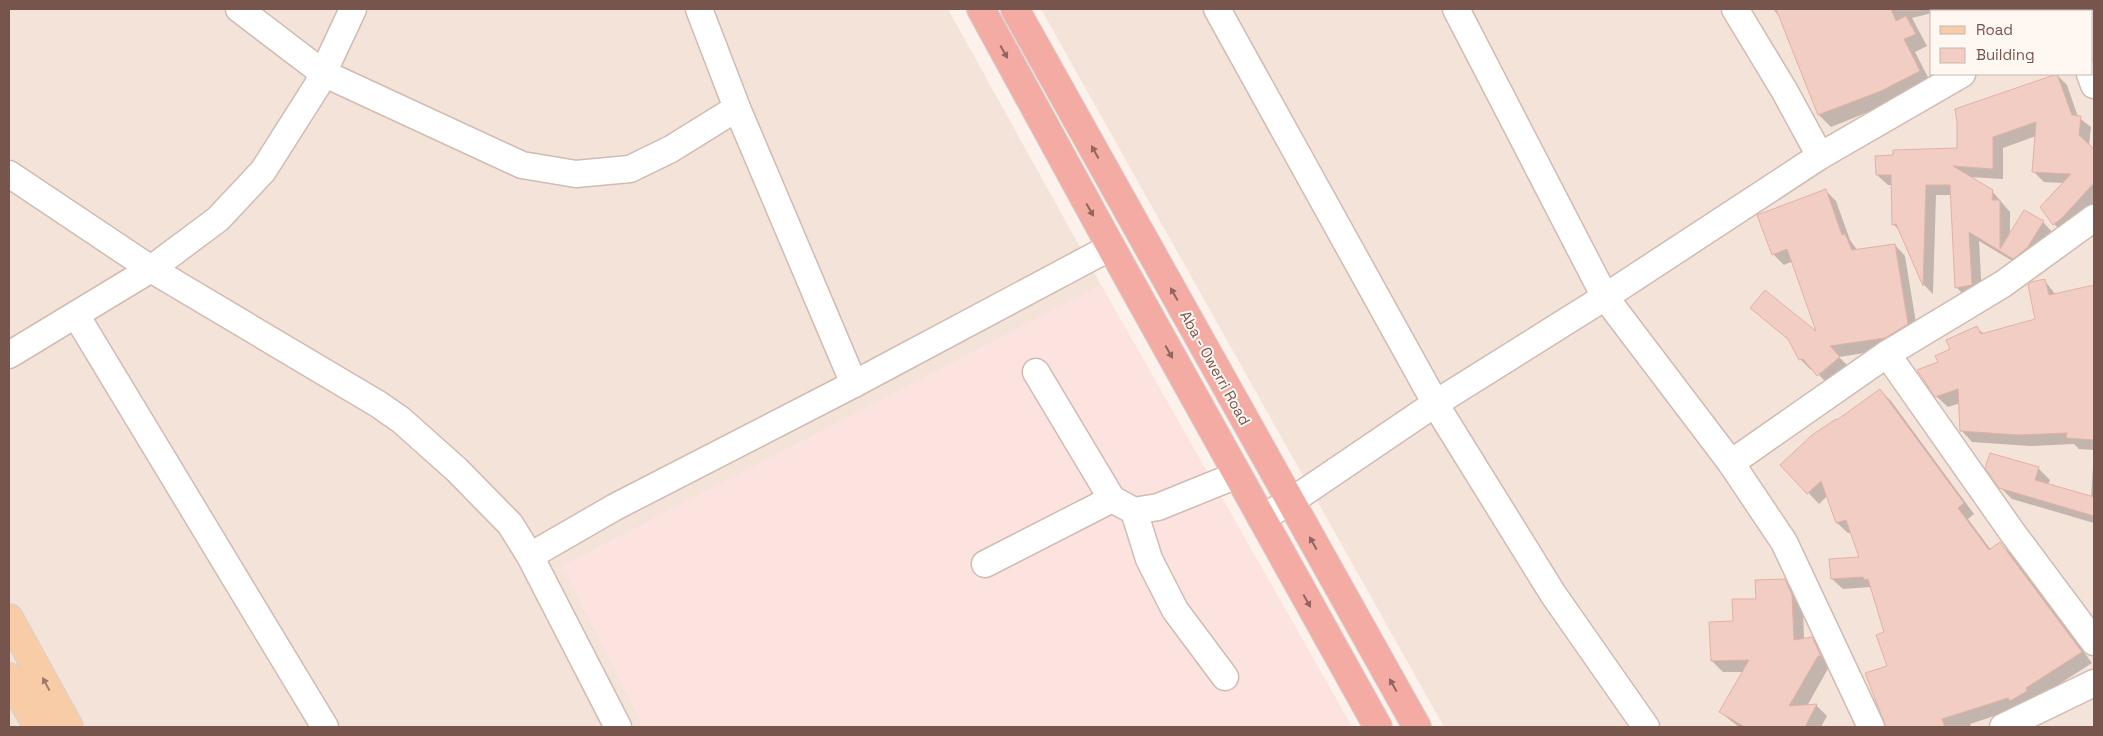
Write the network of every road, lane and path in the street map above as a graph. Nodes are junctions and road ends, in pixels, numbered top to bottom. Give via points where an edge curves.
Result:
1 (239, 9) edge
2 (353, 9) edge
3 (699, 9) edge
4 (981, 9) edge
5 (1016, 9) edge
6 (1216, 9) edge
7 (1456, 9) edge
8 (1735, 9) edge
9 (2076, 9) edge
10 (2068, 10) edge
11 (323, 73) junction
12 (1960, 75) edge
13 (738, 108) junction
14 (1820, 156) junction
15 (9, 174) edge
16 (2094, 218) edge
17 (1111, 247) junction
18 (151, 269) junction
19 (1605, 297) junction
20 (76, 315) junction
21 (1887, 354) junction
22 (9, 356) edge
23 (1036, 372) dead end
24 (854, 384) junction
25 (1436, 403) junction
26 (1731, 463) junction
27 (1237, 475) junction
28 (1290, 502) junction
29 (1123, 505) junction
30 (1261, 518) junction
31 (530, 556) junction
32 (985, 564) dead end
33 (9, 618) edge
34 (2094, 642) edge
35 (9, 677) edge
36 (1224, 677) dead end
37 (2094, 683) edge
38 (38, 727) edge
39 (69, 727) edge
40 (325, 727) edge
41 (618, 727) edge
42 (1378, 727) edge
43 (1417, 727) edge
44 (1646, 727) edge
45 (1871, 727) edge
46 (2003, 727) edge

1 - 11 street
2 - 11 street
3 - 13 street
4 -> 17 highway
28 -> 5 highway, Aba - Owerri Road
6 - 25 street
7 - 19 street
8 - 14 street
9 - 10 street
11 - 13 street via 522,165 576,174 630,169 671,149
11 - 18 street via 263,171 218,219
12 - 14 street
13 - 24 street
14 - 19 street
15 - 18 street
16 - 21 street via 2003,284
17 - 24 street
17 -> 27 highway
18 - 20 street
18 - 31 street via 400,420 457,470 510,524
19 - 25 street
19 - 26 street
20 - 22 street
20 - 40 street
21 - 26 street
21 - 34 street
23 - 29 street
24 - 31 street via 615,508
25 - 28 street
25 - 44 street via 1553,594
26 - 45 street via 1784,542
27 - 29 street via 1158,508
27 - 30 highway
28 - 30 street
43 -> 28 highway, Aba - Owerri Road
29 - 32 street
29 - 36 street via 1175,610
30 -> 42 highway
31 - 41 street
39 -> 33 main road
35 - 38 main road
37 - 46 street

